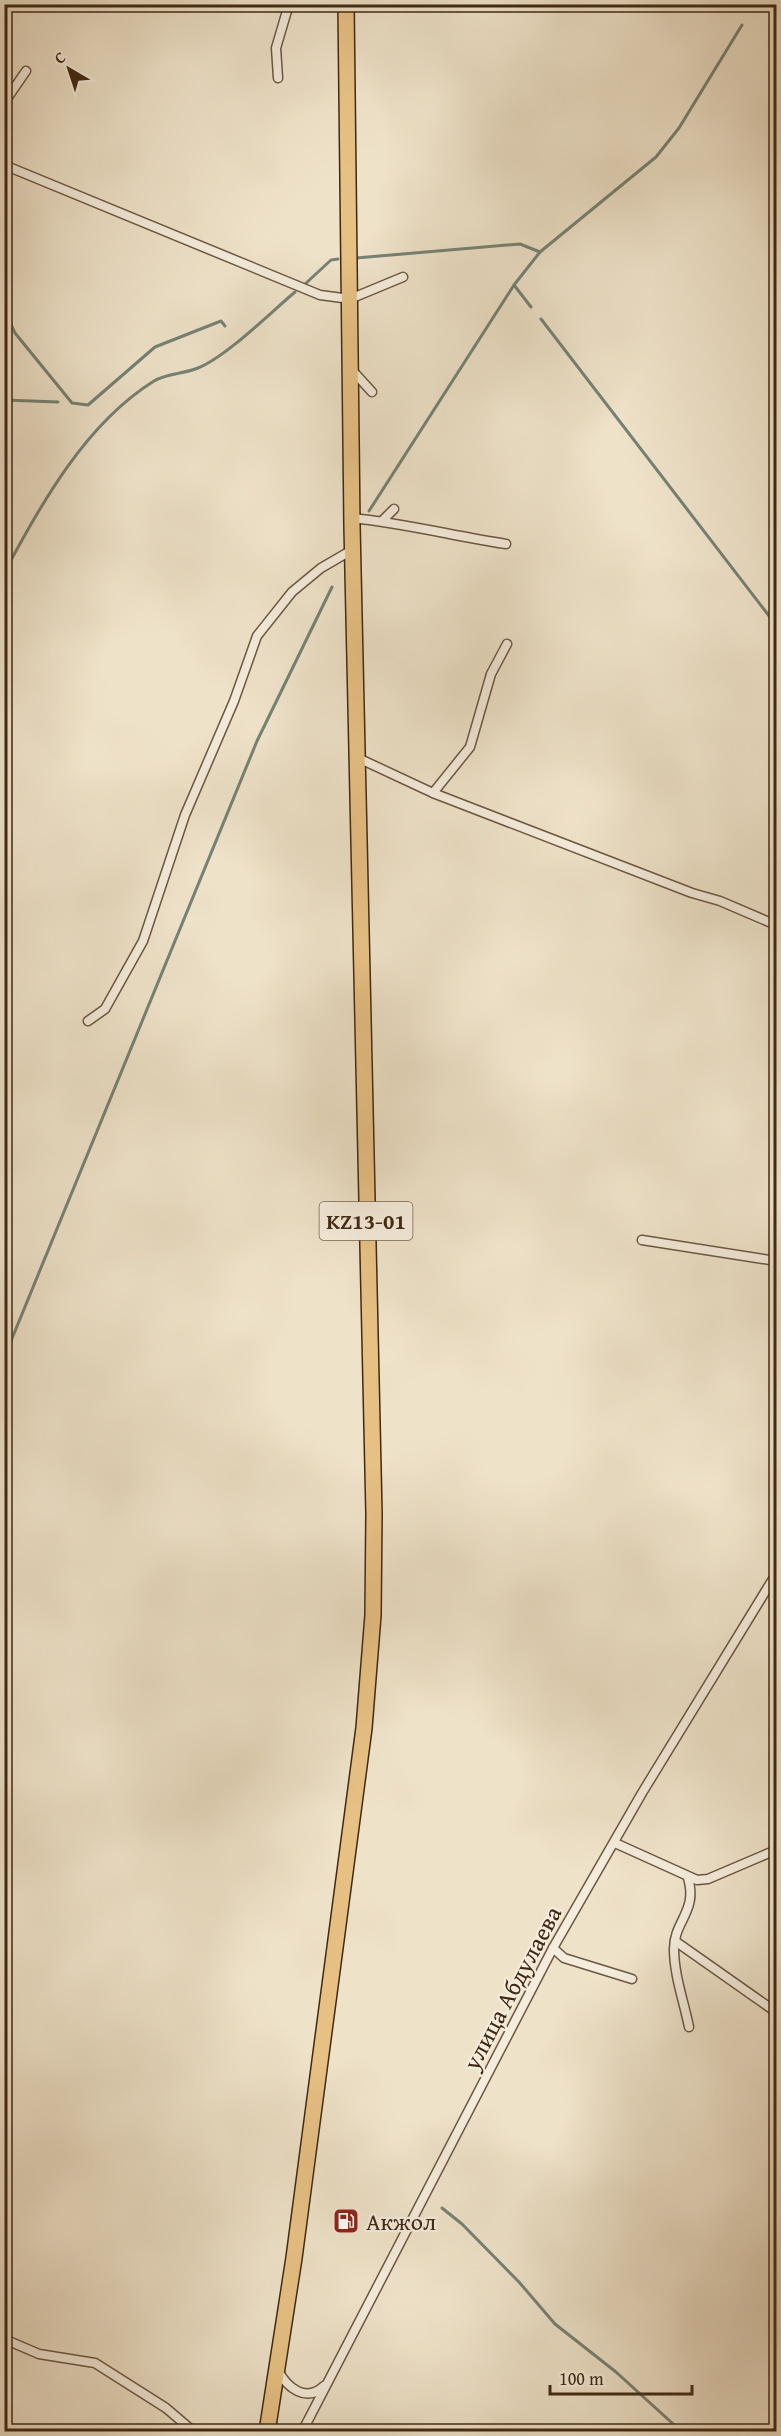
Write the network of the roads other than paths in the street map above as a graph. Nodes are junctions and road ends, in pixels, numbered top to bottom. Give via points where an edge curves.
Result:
1 (289, 4) edge
2 (346, 4) edge
3 (26, 71) dead end
4 (278, 78) dead end
5 (4, 103) edge
6 (4, 165) edge
7 (403, 277) dead end
8 (350, 299) junction
9 (351, 369) junction
10 (372, 392) dead end
11 (394, 509) dead end
12 (352, 518) junction
13 (383, 520) junction
14 (506, 544) dead end
15 (352, 550) junction
16 (507, 644) dead end
17 (358, 758) junction
18 (433, 793) junction
19 (777, 925) edge
20 (88, 1021) dead end
21 (642, 1240) dead end
22 (777, 1261) edge
23 (777, 1574) edge
24 (615, 1843) junction
25 (777, 1850) edge
26 (688, 1878) junction
27 (675, 1941) junction
28 (553, 1948) junction
29 (632, 1979) dead end
30 (777, 2012) edge
31 (690, 2027) dead end
32 (4, 2339) edge
33 (278, 2370) junction
34 (326, 2384) junction
35 (194, 2432) edge
36 (267, 2432) edge
37 (302, 2432) edge

1 - 4 street via 276,48
2 - 8 highway, KZ13-01
3 - 5 street
6 - 8 street via 310,292
7 - 8 street
8 - 9 highway, KZ13-01
9 - 10 street
9 - 12 highway, KZ13-01
11 - 13 street
12 - 13 street
12 - 15 highway, KZ13-01
13 - 14 street
15 - 17 highway, KZ13-01
15 - 20 street via 321,568 292,592 257,636 185,815 143,941 105,1009
16 - 18 street via 491,674 470,747
17 - 18 street
17 - 33 highway, KZ13-01 via 373,1615 357,1783
18 - 19 street
21 - 22 street
23 - 24 street, улица Абдулаева
24 - 26 street
24 - 28 street, улица Абдулаева
25 - 26 street via 708,1879
26 - 27 street via 692,1890 690,1908
27 - 30 street
27 - 31 street via 676,1965
28 - 29 street via 564,1958
28 - 34 street, улица Абдулаева
32 - 35 street via 39,2354 95,2362 166,2408
33 - 34 street via 287,2386 299,2392 312,2393
33 - 36 highway, KZ13-01
34 - 37 street, улица Абдулаева

